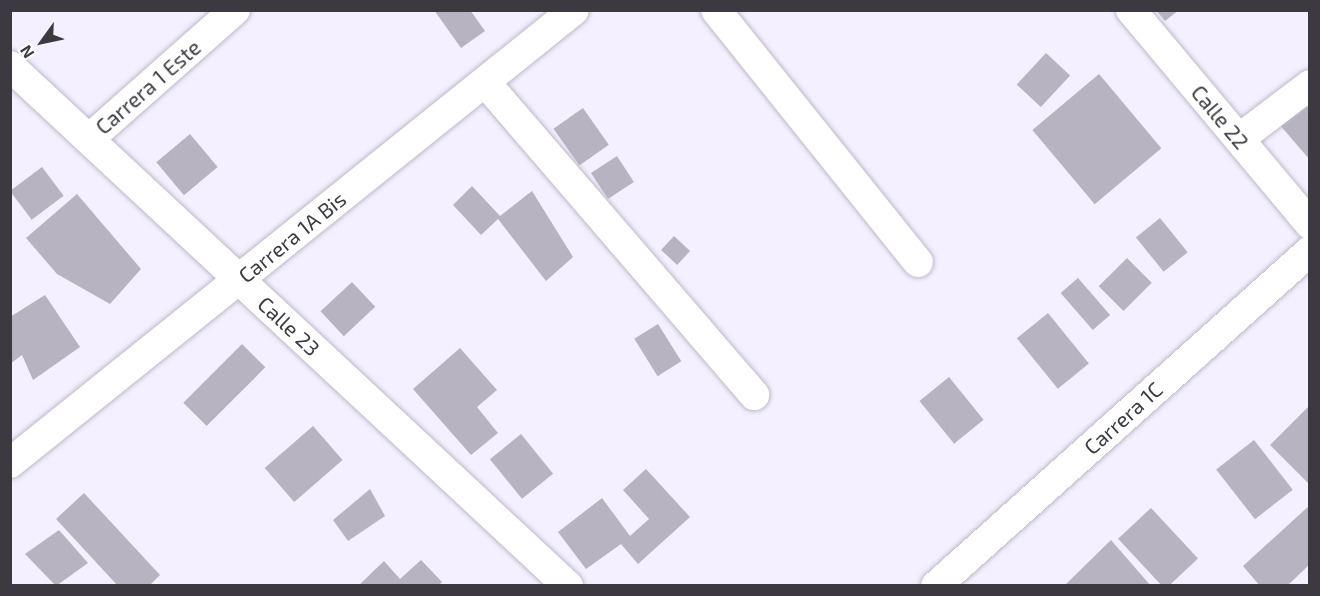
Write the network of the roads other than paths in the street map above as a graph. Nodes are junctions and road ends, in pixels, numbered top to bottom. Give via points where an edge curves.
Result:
1 (235, 10) edge
2 (574, 10) edge
3 (716, 10) edge
4 (1131, 10) edge
5 (10, 66) edge
6 (485, 82) junction
7 (1310, 85) edge
8 (88, 139) junction
9 (1239, 140) junction
10 (1310, 224) edge
11 (1310, 251) edge
12 (918, 262) dead end
13 (239, 279) junction
14 (754, 395) dead end
15 (10, 463) edge
16 (568, 585) edge
17 (936, 585) edge

1 - 8 street, Carrera 1 Este
2 - 6 street, Carrera 1A Bis
3 - 12 street
4 - 9 street, Calle 22
5 - 8 street, Calle 23
6 - 13 street, Carrera 1A Bis
6 - 14 street
7 - 9 street
8 - 13 street, Calle 23
9 - 10 street, Calle 22
11 - 17 street, Carrera 1C
13 - 15 street, Carrera 1A Bis
13 - 16 street, Calle 23

